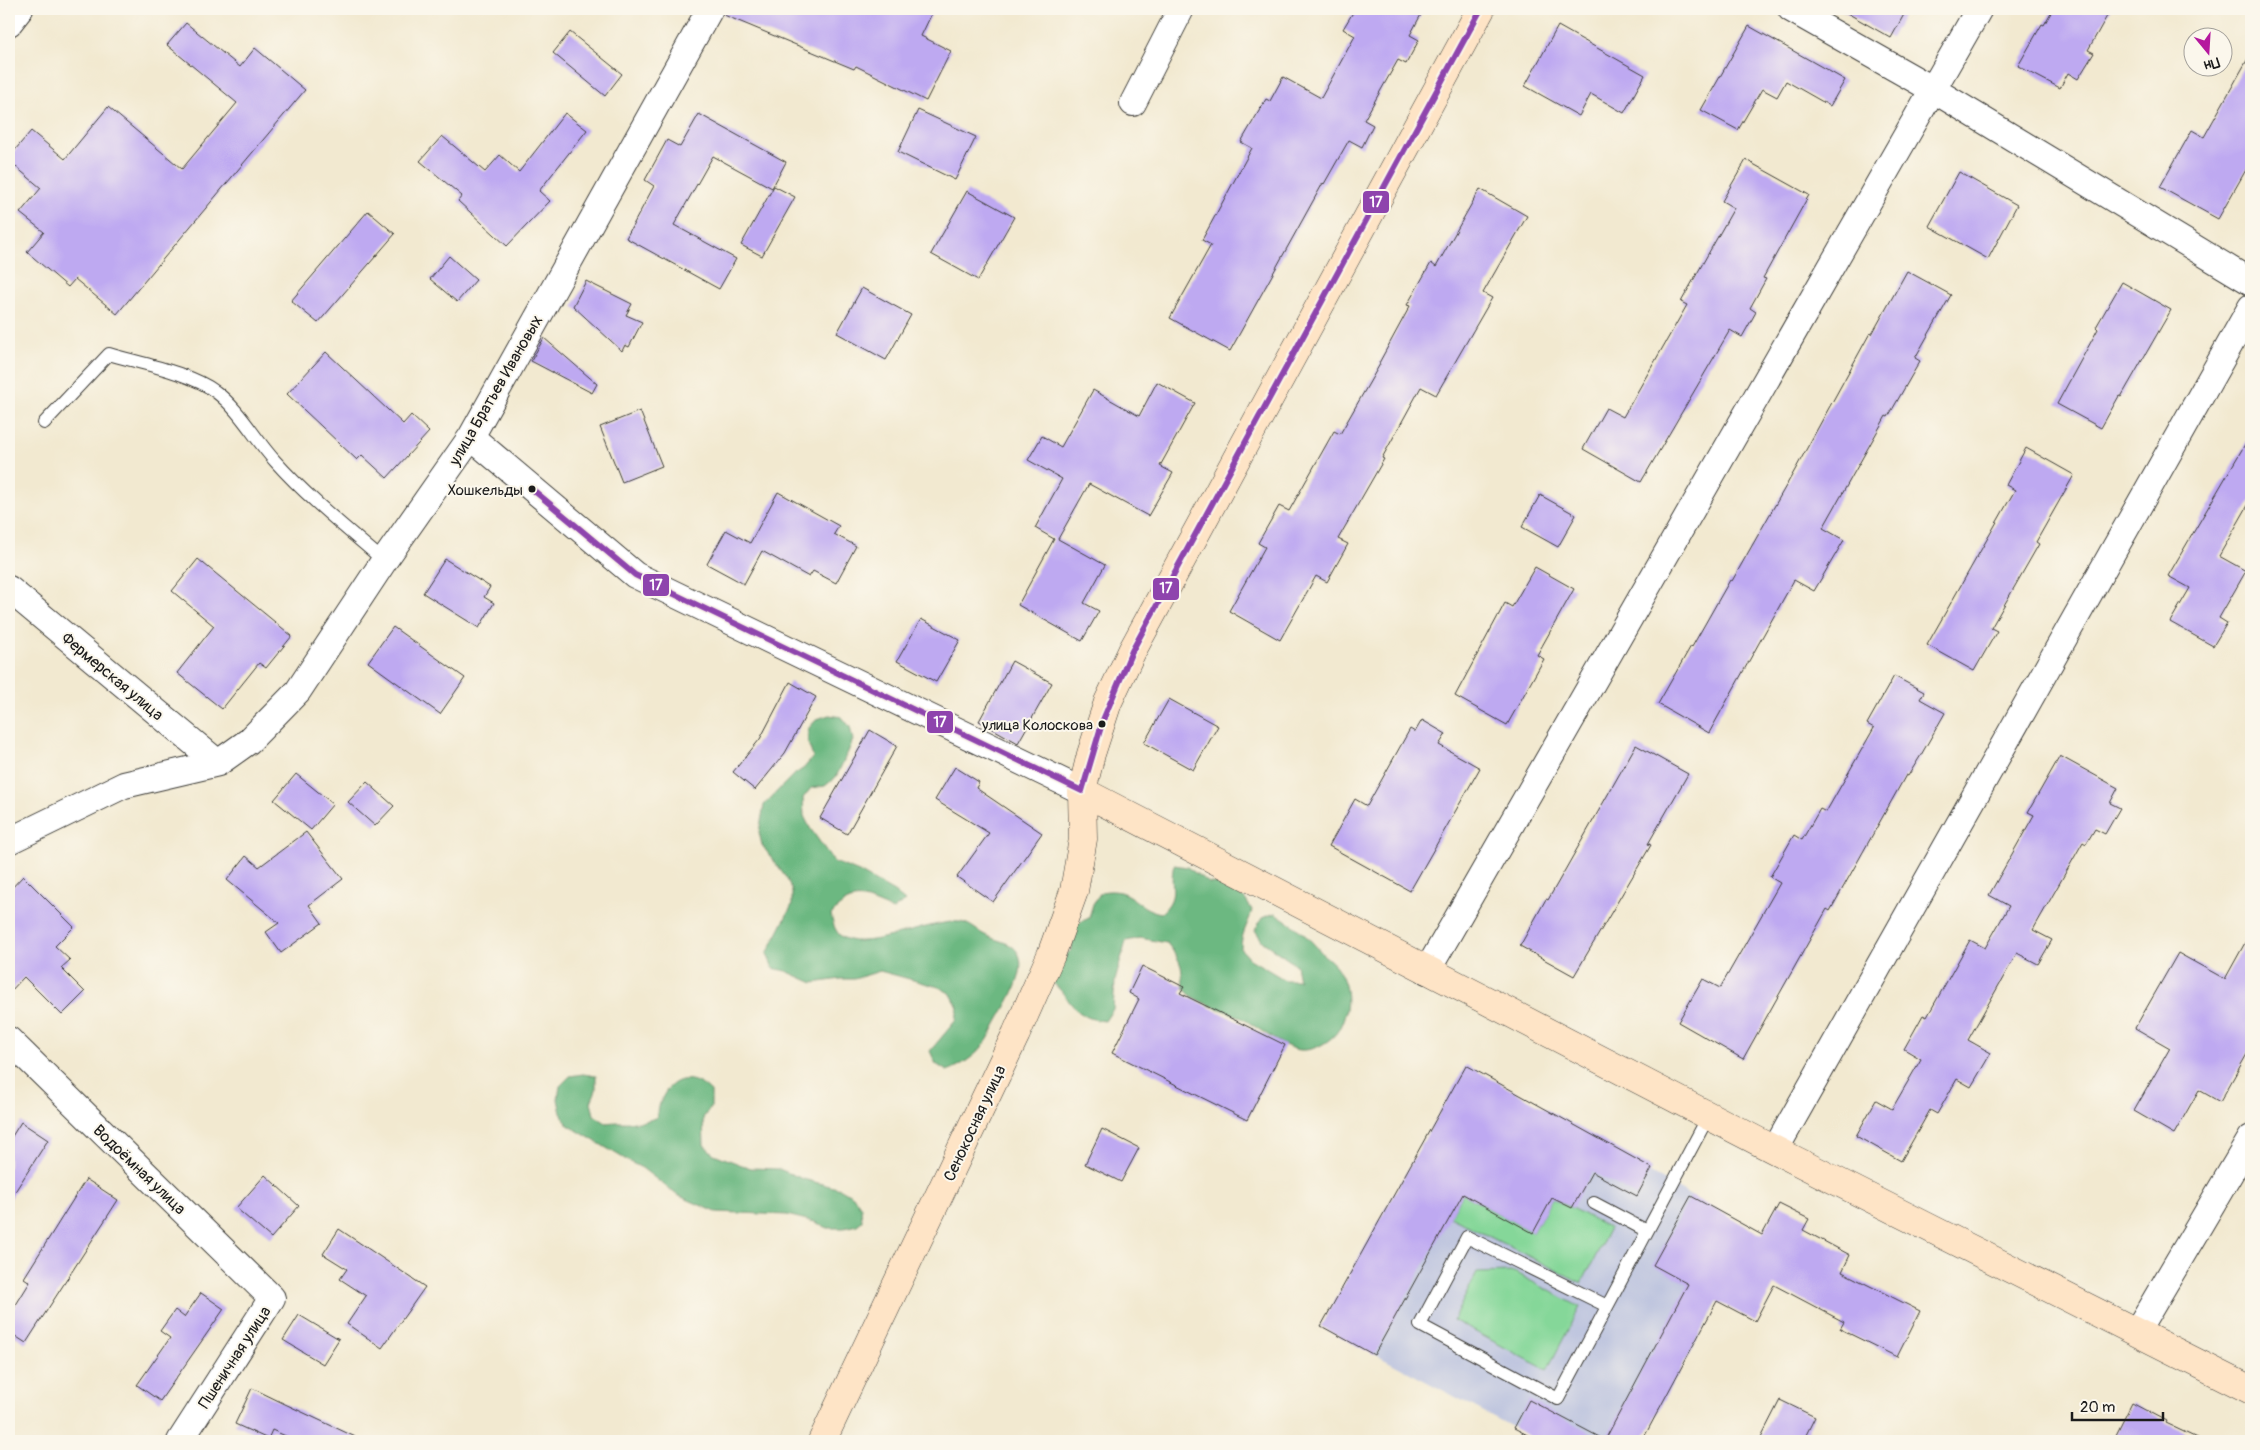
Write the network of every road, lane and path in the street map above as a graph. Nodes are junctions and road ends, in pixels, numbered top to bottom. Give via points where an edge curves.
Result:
1 (20, 9) edge
2 (710, 9) edge
3 (1181, 9) edge
4 (1481, 9) edge
5 (1791, 9) edge
6 (1979, 9) edge
7 (9, 23) edge
8 (1932, 89) junction
9 (1133, 103) dead end
10 (2251, 282) edge
11 (2251, 307) edge
12 (44, 423) dead end
13 (471, 437) junction
14 (384, 562) junction
15 (9, 589) edge
16 (218, 763) junction
17 (1082, 791) junction
18 (9, 841) edge
19 (1427, 971) junction
20 (9, 1040) edge
21 (1709, 1116) junction
22 (2251, 1138) edge
23 (1775, 1150) junction
24 (1594, 1203) dead end
25 (1647, 1231) junction
26 (272, 1298) joint
27 (1607, 1306) junction
28 (2136, 1331) junction
29 (2251, 1390) edge
30 (180, 1441) edge
31 (822, 1441) edge

1 - 7 street
2 - 13 street, улица Братьев Ивановых
3 - 9 street
4 - 17 main road, Сенокосная улица via 1132,651 1108,702 1090,754
5 - 8 street
6 - 8 street
8 - 10 street
8 - 19 street
11 - 23 street
12 - 14 lane via 109,354 194,380 215,391 234,408 257,442 296,484
13 - 14 street, улица Братьев Ивановых
13 - 17 street via 635,575
14 - 16 street, улица Братьев Ивановых via 298,691 248,741
15 - 16 street, Фермерская улица
16 - 18 street via 124,785
17 - 19 main road
17 - 31 main road, Сенокосная улица via 1083,839 1074,891 1051,955
19 - 21 main road
20 - 26 street, Водоёмная улица
21 - 23 main road
21 - 25 lane
22 - 28 street
23 - 28 main road
24 - 25 lane
25 - 27 lane
26 - 30 street, Пшеничная улица
27 - 27 lane via 1467,1237 1420,1325 1558,1399
28 - 29 main road

